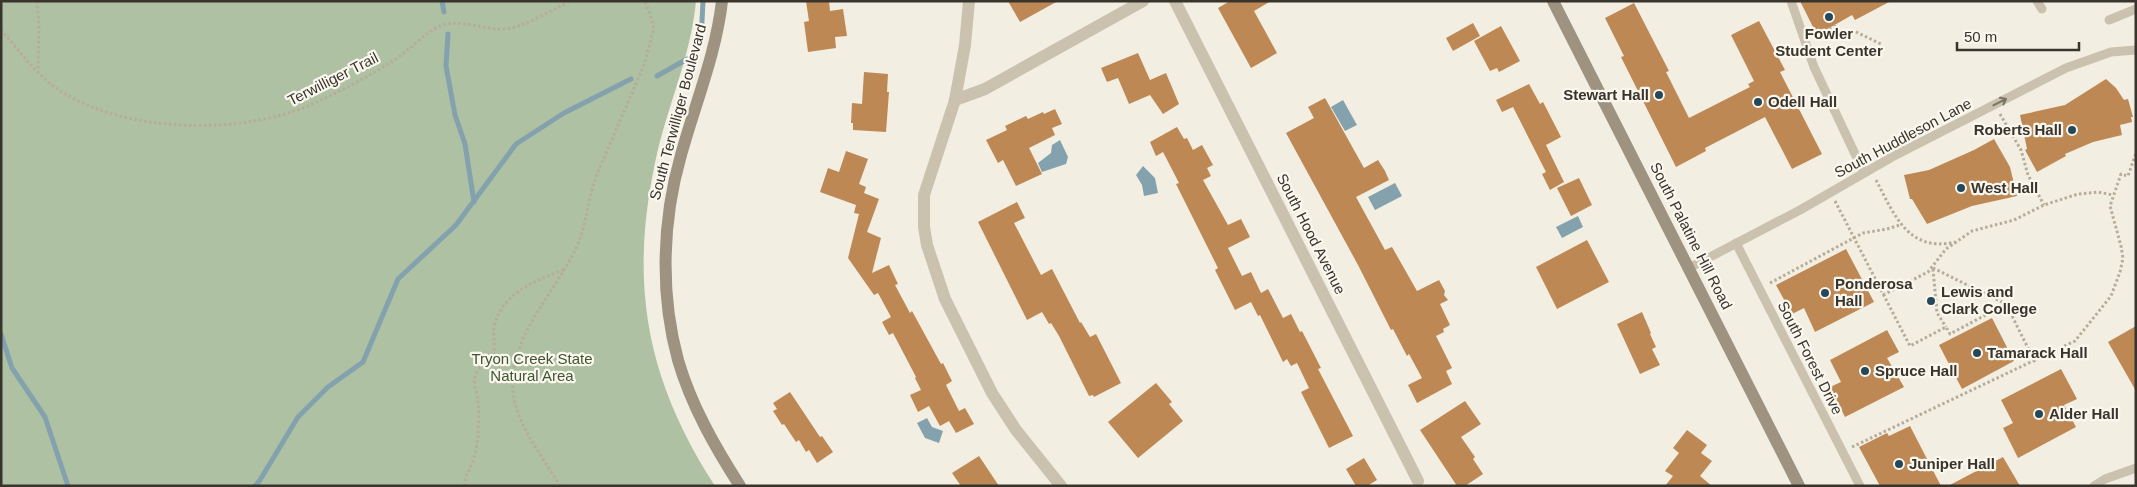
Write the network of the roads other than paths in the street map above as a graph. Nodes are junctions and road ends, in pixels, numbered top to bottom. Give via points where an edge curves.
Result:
1 (722, 1) edge
2 (969, 1) edge
3 (1143, 1) edge
4 (1175, 1) edge
5 (1553, 1) edge
6 (1791, 1) edge
7 (2136, 9) edge
8 (2109, 20) dead end
9 (2132, 50) edge
10 (955, 100) junction
11 (1868, 171) junction
12 (1736, 244) junction
13 (1689, 268) junction
14 (2136, 468) edge
15 (1418, 481) dead end
16 (740, 486) edge
17 (1061, 486) edge
18 (1799, 486) edge
19 (1860, 486) edge
20 (2094, 486) edge

1 - 16 street, South Terwilliger Boulevard via 714,45 674,183 668,215 666,284 678,360 698,412
2 - 10 street
3 - 10 street via 985,89
4 - 15 street, South Hood Avenue
5 - 13 street, South Palatine Hill Road
6 - 11 lane via 1814,68
7 - 8 lane
11 -> 9 lane, South Huddleson Lane via 2066,68 2111,52
10 - 17 street via 924,195 927,245 945,299 992,393 1016,430
11 - 12 lane, South Huddleson Lane
12 - 13 lane, South Huddleson Lane
12 - 19 lane, South Forest Drive
13 - 18 street, South Palatine Hill Road
14 - 20 lane

